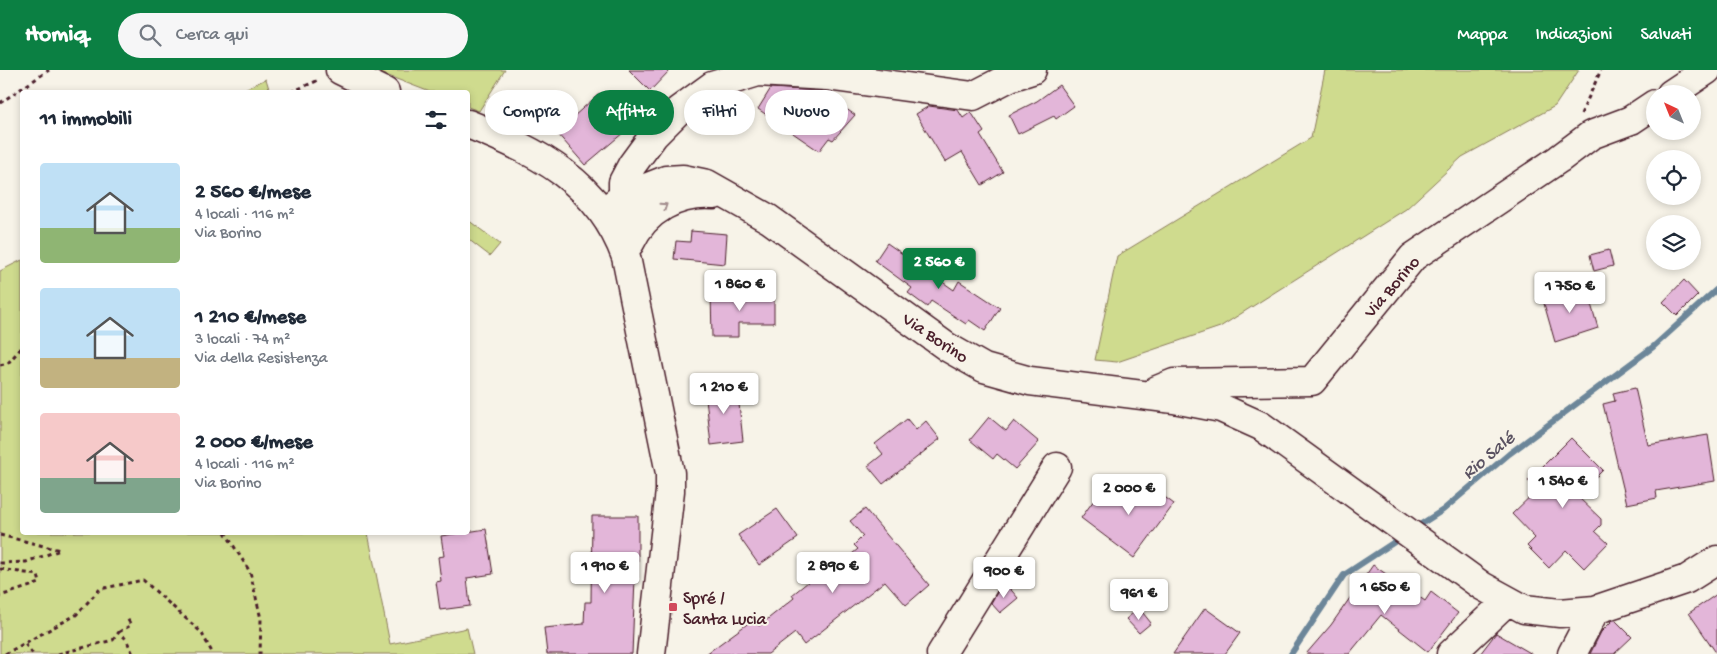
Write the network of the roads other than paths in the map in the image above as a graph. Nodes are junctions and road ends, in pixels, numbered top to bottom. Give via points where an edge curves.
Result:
1 (1032, 70) edge
2 (1707, 70) edge
3 (758, 71) edge
4 (331, 74) edge
5 (1684, 85) edge
6 (379, 90) edge
7 (1646, 110) edge
8 (470, 125) edge
9 (730, 196) junction
10 (613, 204) junction
11 (638, 228) junction
12 (626, 257) junction
13 (1143, 395) junction
14 (1057, 467) dead end
15 (1717, 560) edge
16 (1717, 576) edge
17 (1687, 579) junction
18 (1507, 602) junction
19 (1595, 610) junction
20 (651, 654) edge
21 (941, 654) edge
22 (1451, 654) edge
23 (1572, 654) edge

1 - 3 street via 973,96 856,79
2 - 5 street
3 - 10 street via 712,86 679,110 632,164
4 - 6 street
7 - 13 street, Via Borino via 1631,120 1591,135 1559,160 1413,256 1312,381 1174,383
8 - 10 street via 509,140 550,162
9 - 10 street, Via Borino via 707,184 683,179 650,185
11 -> 9 street, Via Borino via 671,201 701,194
9 - 13 street, Via Borino via 816,251 947,347 984,368 1030,381
10 - 11 street
10 - 12 street
11 - 12 street, Via Borino
12 - 20 street via 670,473
13 - 18 street, Via Borino via 1221,408 1241,416 1284,442
14 - 21 street
15 - 17 street, Via Borino
16 - 17 street, Via Borino
17 - 19 street, Via Borino
18 - 19 street, Via Borino via 1524,609 1547,612
18 - 22 street
19 - 23 street

